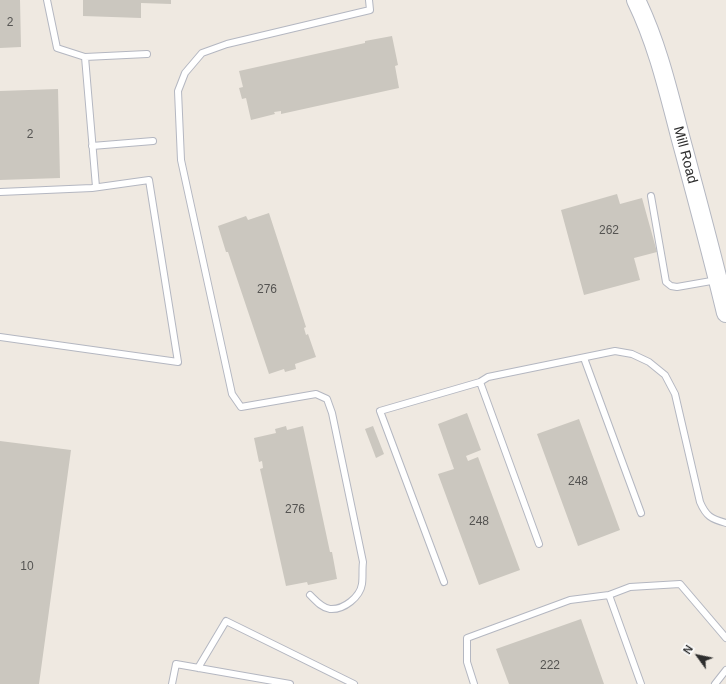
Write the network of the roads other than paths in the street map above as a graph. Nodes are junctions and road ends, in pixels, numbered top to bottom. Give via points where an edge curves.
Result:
1 (47, 0) edge
2 (369, 0) edge
3 (636, 0) edge
4 (147, 54) dead end
5 (85, 57) junction
6 (153, 141) dead end
7 (92, 146) junction
8 (96, 187) junction
9 (0, 192) edge
10 (651, 196) dead end
11 (718, 279) junction
12 (726, 313) edge
13 (0, 337) edge
14 (584, 358) junction
15 (480, 382) junction
16 (641, 513) dead end
17 (726, 523) edge
18 (539, 544) dead end
19 (444, 582) dead end
20 (310, 595) dead end
21 (609, 595) junction
22 (726, 638) edge
23 (198, 668) junction
24 (726, 670) edge
25 (172, 684) edge
26 (290, 684) edge
27 (354, 684) edge
28 (474, 684) edge
29 (640, 684) edge
30 (715, 684) edge

1 - 5 lane via 56,48
2 - 20 lane via 370,10 227,44 202,53 185,73 178,91 181,160 232,394 240,407 316,394 327,399 332,413 363,562 362,585 357,597 340,607 330,609 318,604
3 - 11 main road, Mill Road via 656,51 674,112
4 - 5 lane
5 - 7 lane
6 - 7 lane
7 - 8 lane
8 - 9 lane
8 - 13 lane via 149,180 178,362
10 - 11 lane via 666,282 677,287
11 - 12 main road, Mill Road
14 - 15 lane via 488,377
14 - 16 lane
14 - 17 lane via 616,352 632,354 649,362 665,375 675,394 700,502 705,514
15 - 18 lane
15 - 19 lane via 380,411
21 - 22 lane via 630,587 680,584
21 - 28 lane via 570,600 467,638 467,662
21 - 29 lane
23 - 25 lane via 176,664
23 - 26 lane
23 - 27 lane via 226,621
24 - 30 lane

